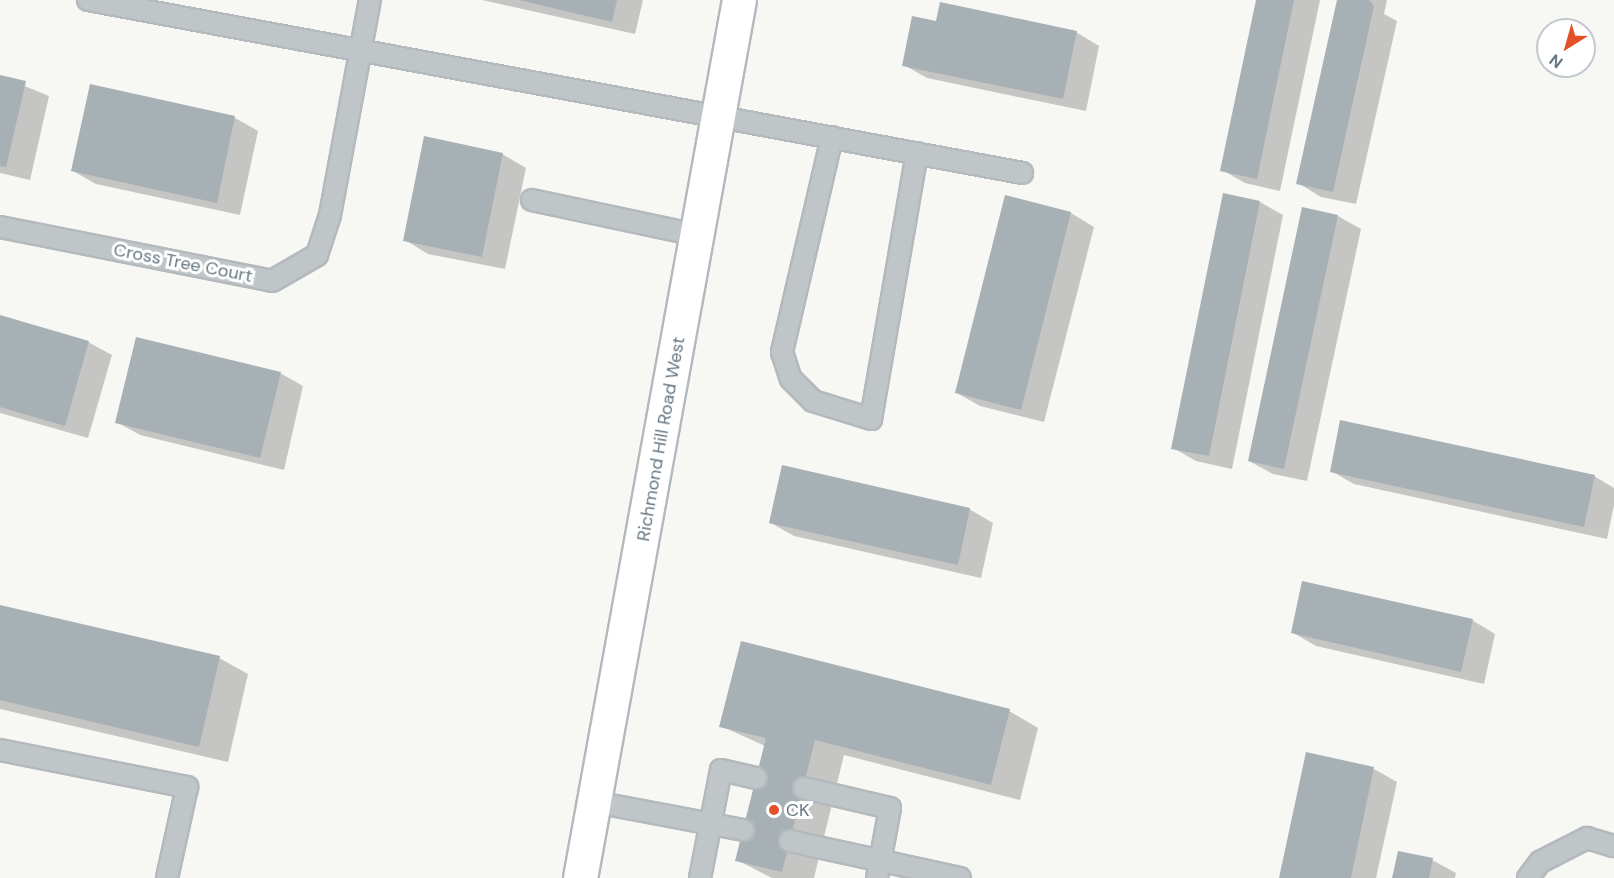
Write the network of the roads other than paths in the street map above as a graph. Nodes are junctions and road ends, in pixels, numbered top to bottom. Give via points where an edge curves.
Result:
1 (88, 0) edge
2 (370, 0) edge
3 (739, 0) edge
4 (362, 48) junction
5 (719, 115) junction
6 (832, 137) junction
7 (917, 153) junction
8 (1022, 173) dead end
9 (532, 200) dead end
10 (0, 226) edge
11 (697, 236) junction
12 (0, 750) edge
13 (756, 778) dead end
14 (804, 788) dead end
15 (595, 802) junction
16 (709, 825) junction
17 (743, 830) dead end
18 (790, 841) dead end
19 (1614, 846) edge
20 (879, 869) edge
21 (167, 878) edge
22 (580, 878) edge
23 (700, 878) edge
24 (960, 878) edge
25 (1528, 878) edge

1 - 4 lane
2 - 4 lane, Cross Tree Court
3 - 5 street, Richmond Hill Road West
4 - 5 lane
4 - 10 lane, Cross Tree Court via 330,215 317,255 272,281
5 - 6 lane
5 - 11 street, Richmond Hill Road West
6 - 7 lane
6 - 7 lane via 782,352 790,379 813,401 871,419
7 - 8 lane
9 - 11 lane
11 - 15 street, Richmond Hill Road West
12 - 21 lane via 187,787
13 - 16 lane via 721,770
14 - 20 lane via 891,808
15 - 16 lane
15 - 22 street, Richmond Hill Road West
16 - 17 lane
16 - 23 lane
18 - 20 lane
19 - 25 lane via 1587,838 1540,862
20 - 24 lane

